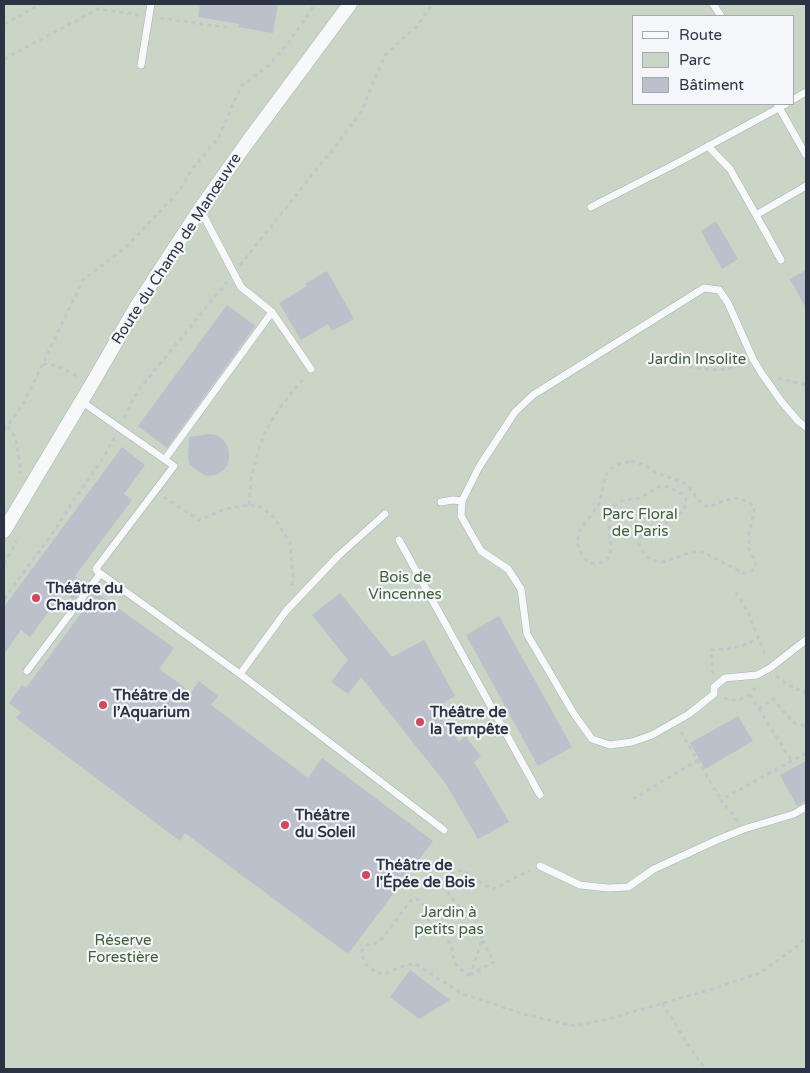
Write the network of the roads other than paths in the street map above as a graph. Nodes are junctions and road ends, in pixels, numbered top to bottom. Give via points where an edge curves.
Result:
1 (151, 4) edge
2 (350, 4) edge
3 (713, 4) edge
4 (720, 15) edge
5 (141, 65) dead end
6 (806, 92) edge
7 (795, 98) edge
8 (781, 105) edge
9 (708, 146) junction
10 (806, 155) edge
11 (806, 186) edge
12 (591, 207) dead end
13 (200, 209) junction
14 (756, 215) junction
15 (781, 260) dead end
16 (272, 312) junction
17 (311, 368) road end
18 (81, 401) junction
19 (806, 427) edge
20 (165, 460) junction
21 (462, 501) junction
22 (441, 502) dead end
23 (385, 514) dead end
24 (4, 531) edge
25 (399, 540) dead end
26 (100, 574) junction
27 (806, 640) edge
28 (27, 671) dead end
29 (240, 674) junction
30 (540, 795) dead end
31 (806, 807) edge
32 (444, 830) dead end
33 (540, 866) road end

1 - 5 lane
2 - 13 street, Route du Champ de Manœuvre
3 - 4 lane
6 - 7 lane
8 - 9 lane
8 - 10 lane
9 - 12 lane
9 - 14 lane via 730,169
11 - 14 lane
13 - 16 lane via 241,287
13 - 18 street, Route du Champ de Manœuvre via 138,304
14 - 15 lane
16 - 17 lane
16 - 20 lane
18 - 20 lane
18 - 24 street, Route du Champ de Manœuvre
19 - 21 lane via 781,401 762,374 719,290 704,288 532,395 515,412 479,467
20 - 26 lane via 174,466 97,568
21 - 22 lane
21 - 27 lane via 461,516 481,550 508,569 521,589 527,634 592,739 610,745 652,736 689,714 725,678 757,675
23 - 29 lane via 338,556 286,611
25 - 30 lane
26 - 28 lane
26 - 29 lane
29 - 32 lane
31 - 33 lane via 717,840 654,869 628,887 580,885

